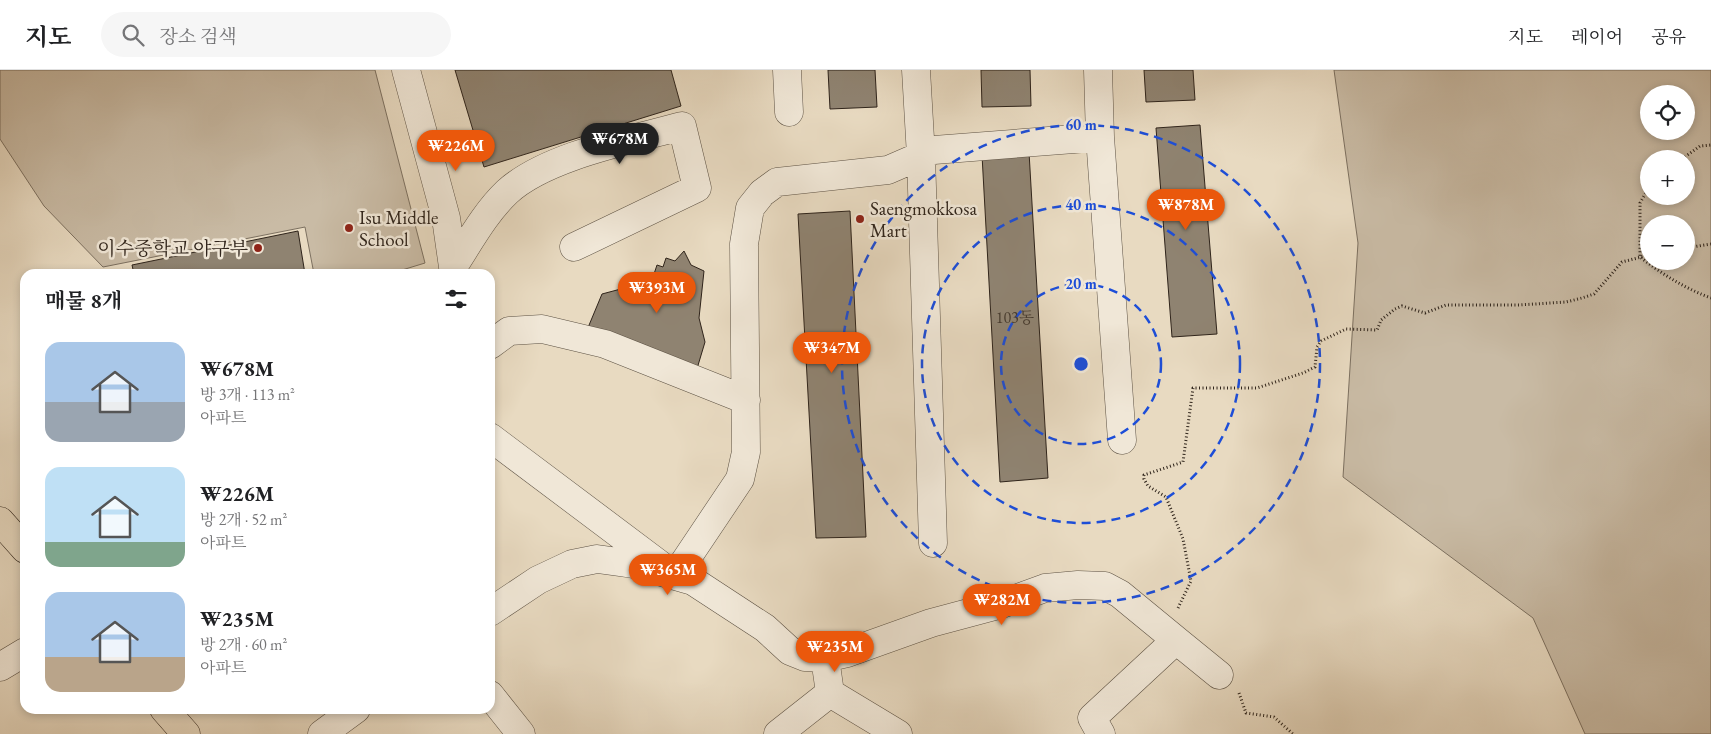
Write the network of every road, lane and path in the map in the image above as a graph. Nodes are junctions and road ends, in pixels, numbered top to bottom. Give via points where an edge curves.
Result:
1 (406, 70) edge
2 (787, 70) edge
3 (916, 70) edge
4 (1098, 70) edge
5 (789, 112) dead end
6 (1100, 137) junction
7 (1711, 145) edge
8 (1694, 150) edge
9 (920, 156) junction
10 (1711, 244) edge
11 (574, 247) dead end
12 (1695, 247) edge
13 (1640, 257) edge
14 (454, 269) edge
15 (455, 269) edge
16 (1657, 270) edge
17 (1711, 298) edge
18 (495, 341) edge
19 (746, 400) junction
20 (1122, 440) dead end
21 (495, 442) edge
22 (0, 521) edge
23 (933, 542) dead end
24 (20, 543) edge
25 (675, 576) junction
26 (495, 609) edge
27 (1169, 634) junction
28 (20, 655) edge
29 (825, 658) junction
30 (0, 667) edge
31 (1219, 675) joint
32 (830, 693) junction
33 (495, 704) edge
34 (168, 714) edge
35 (349, 714) edge
36 (509, 730) edge
37 (186, 734) edge
38 (322, 734) edge
39 (778, 734) edge
40 (898, 734) edge
41 (1101, 734) edge
42 (1293, 734) edge

1 - 14 street via 446,218
2 - 5 street
3 - 9 street
4 - 6 street
6 - 9 street via 934,150
6 - 20 street
7 - 8 path
9 - 19 street via 888,170 777,182 750,208 744,244
9 - 23 street
10 - 12 path
11 - 15 street via 697,188 682,126 574,156 532,174 508,192 486,216
13 - 27 path via 1622,262 1594,294 1582,298 1519,305 1446,305 1426,313 1402,306 1381,320 1377,330 1346,329 1321,341 1317,347 1315,367 1302,373 1257,388 1193,388 1182,462 1144,475 1148,486 1166,497 1175,516 1191,581
16 - 17 path
18 - 19 street via 509,331 542,329 606,344
19 - 25 street via 746,452 740,479
21 - 25 street
22 - 24 main road
25 - 26 street via 619,562 597,560 572,564 538,580
25 - 29 street via 693,581 715,595 765,628 790,651 804,657
27 - 29 street via 1120,594 1105,586 1045,588
27 - 31 street
27 - 41 street via 1092,718
28 - 30 street
29 - 32 street
31 - 42 path via 1231,673 1246,713 1274,718
32 - 39 street
32 - 40 street
33 - 36 street
34 - 37 main road
35 - 38 street

